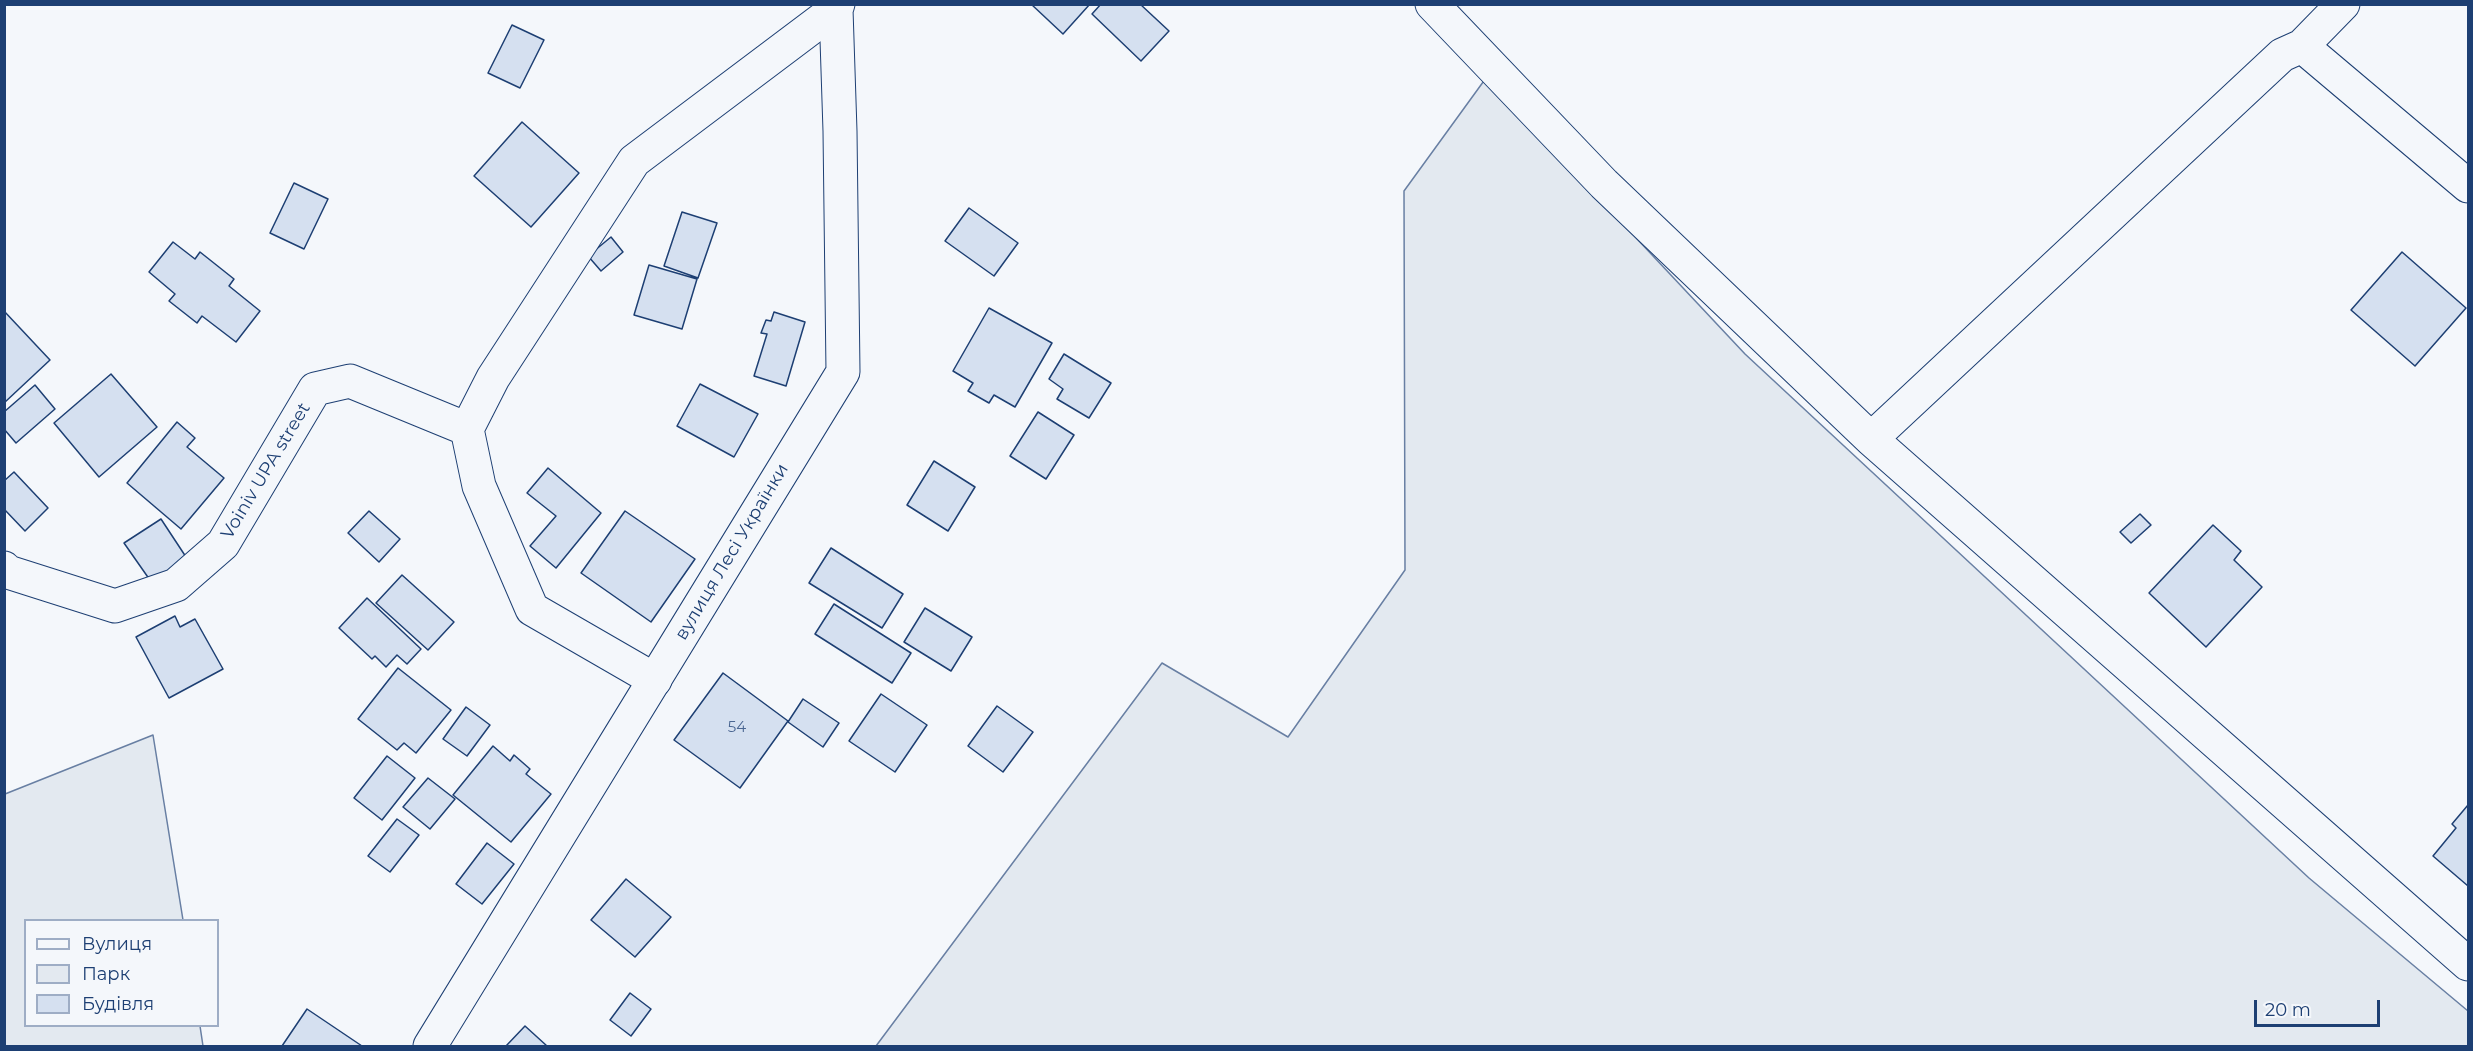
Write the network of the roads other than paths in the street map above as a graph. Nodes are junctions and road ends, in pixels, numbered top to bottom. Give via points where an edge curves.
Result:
1 (1432, 4) edge
2 (2343, 4) edge
3 (837, 7) edge
4 (2302, 46) junction
5 (2469, 186) edge
6 (467, 429) junction
7 (1871, 439) junction
8 (4, 568) edge
9 (654, 680) junction
10 (2469, 964) edge
11 (430, 1047) edge

1 - 7 street via 1604,184
2 - 4 street
3 - 6 street via 634,161 493,378
3 - 9 street, вулиця Лесі Українки via 843,372
4 - 5 street
4 - 7 street via 2282,55
6 - 8 street, Voiniv UPA street via 350,381 315,389 223,544 176,585 115,606
6 - 9 street via 479,486 532,609
7 - 10 street
9 - 11 street, вулиця Лесі Українки

